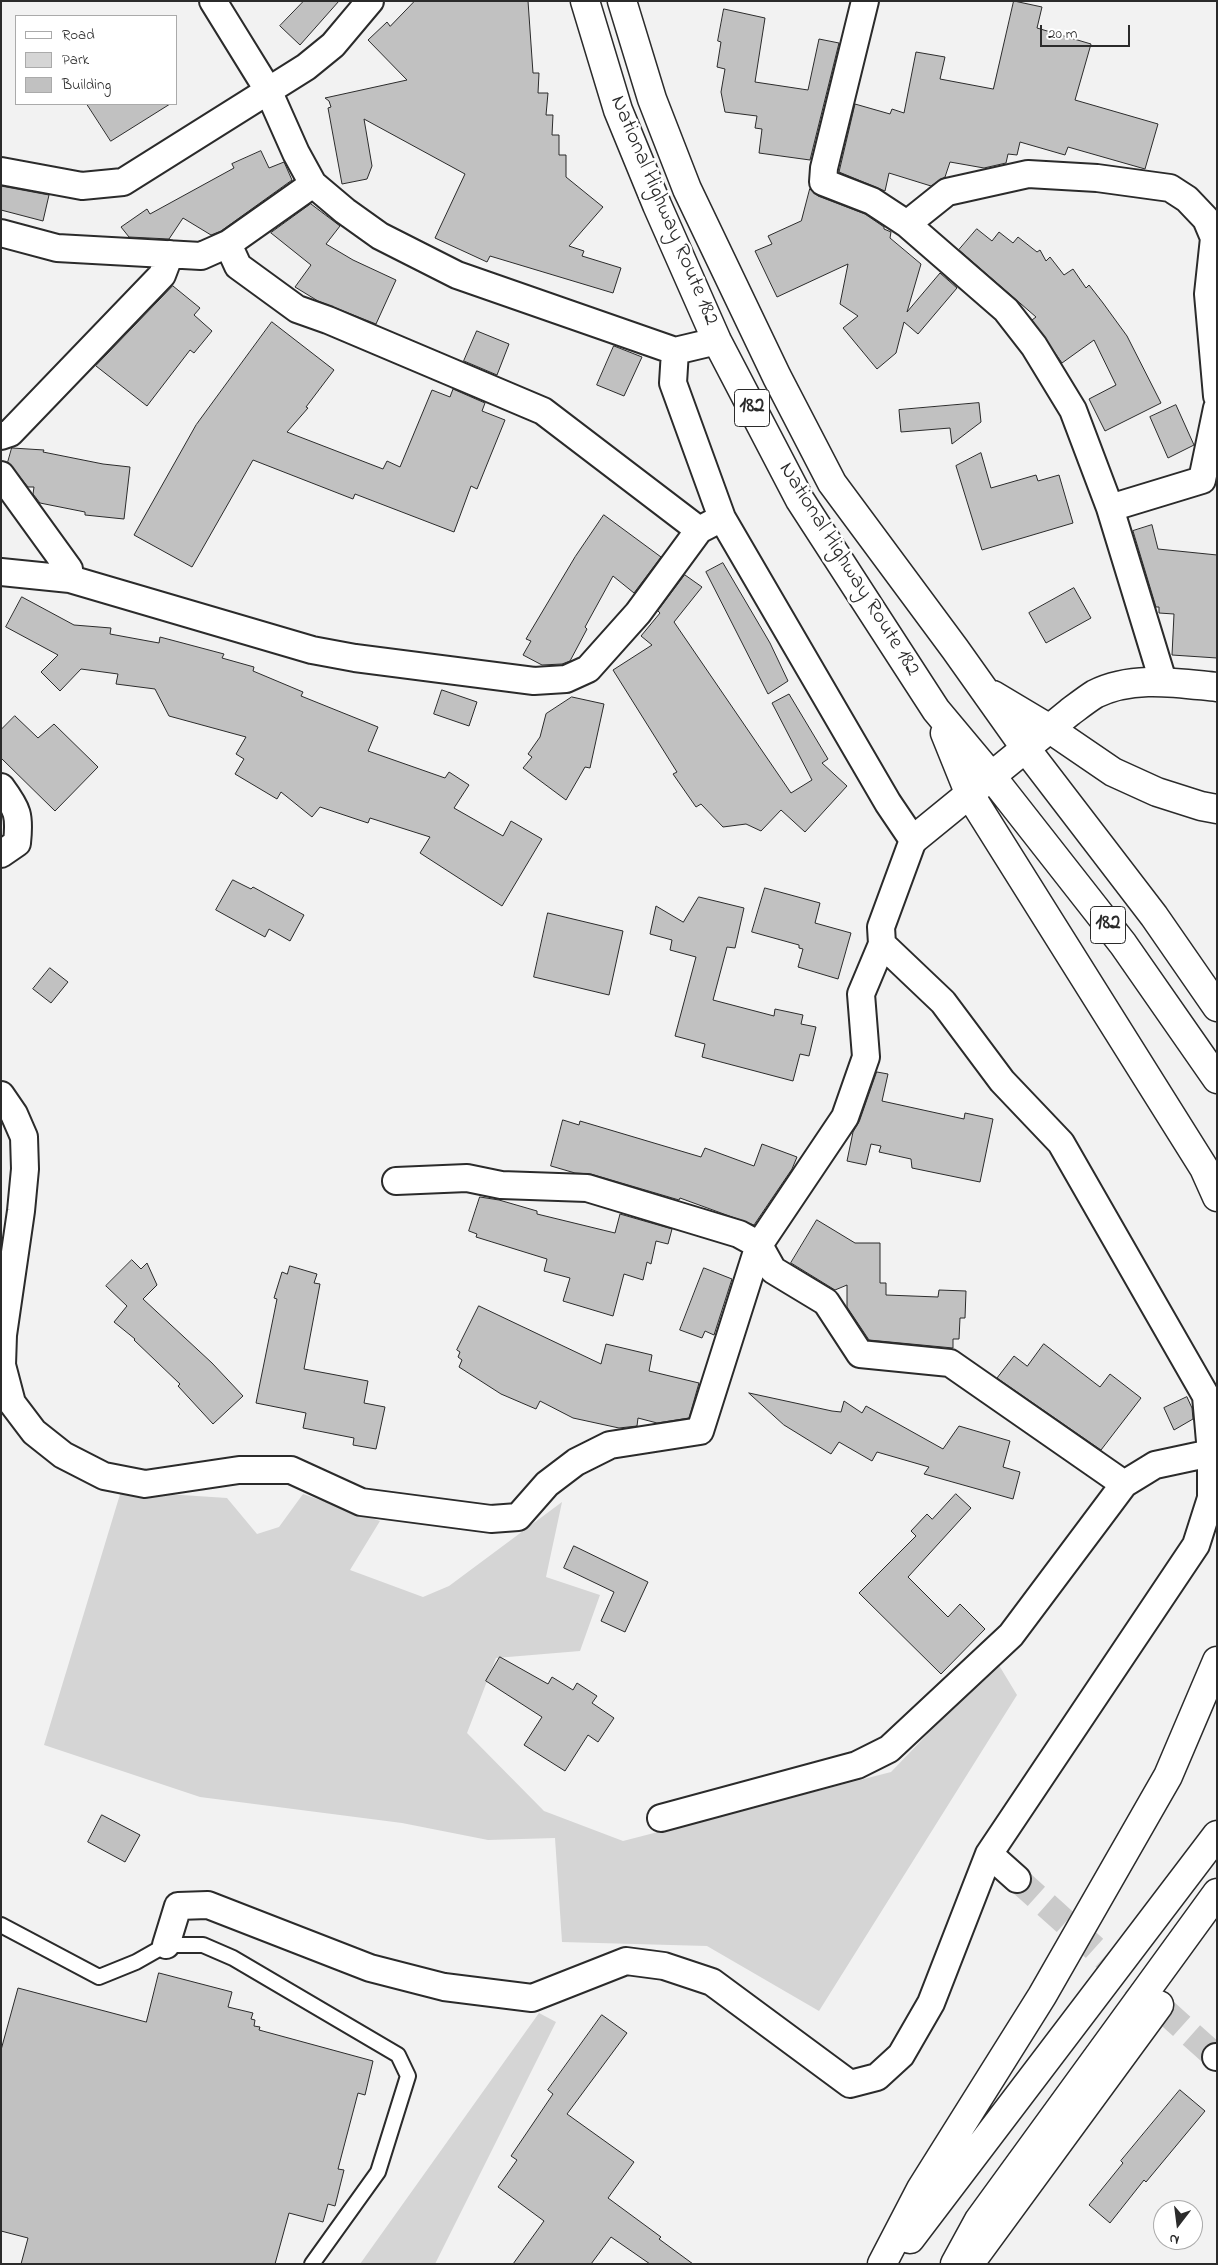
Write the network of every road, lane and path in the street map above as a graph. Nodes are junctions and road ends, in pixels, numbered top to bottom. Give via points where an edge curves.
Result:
1 (213, 1) edge
2 (370, 1) edge
3 (585, 1) edge
4 (622, 1) edge
5 (865, 1) edge
6 (268, 90) junction
7 (1, 171) edge
8 (314, 184) junction
9 (907, 224) junction
10 (1, 233) edge
11 (228, 244) junction
12 (170, 254) junction
13 (718, 341) junction
14 (675, 351) junction
15 (1217, 396) edge
16 (1217, 408) edge
17 (1, 436) edge
18 (1, 475) edge
19 (1110, 508) junction
20 (711, 524) junction
21 (1, 572) edge
22 (70, 579) junction
23 (1163, 681) junction
24 (1217, 687) edge
25 (983, 689) junction
26 (936, 710) junction
27 (1050, 729) junction
28 (1026, 749) junction
29 (992, 777) junction
30 (1, 787) edge
31 (970, 795) junction
32 (1217, 809) edge
33 (913, 840) junction
34 (1, 854) edge
35 (882, 944) junction
36 (1217, 1007) edge
37 (1217, 1079) edge
38 (1, 1095) edge
39 (396, 1181) dead end
40 (1217, 1197) edge
41 (758, 1245) junction
42 (1211, 1453) junction
43 (1124, 1484) junction
44 (1217, 1661) edge
45 (661, 1818) dead end
46 (1217, 1835) edge
47 (988, 1854) junction
48 (1017, 1879) tunnel mouth
49 (1217, 1893) edge
50 (1, 1925) edge
51 (1217, 1925) edge
52 (166, 1945) junction
53 (312, 2264) edge
54 (882, 2264) edge
55 (891, 2264) edge
56 (954, 2264) edge
57 (970, 2264) edge

1 - 6 street
2 - 6 street via 333,45 306,67
3 - 13 main road, National Highway Route 182 / 182 via 618,110
4 - 25 main road, National Highway Route 182 / 182 via 652,99 687,189 832,484
5 - 9 street via 823,182 872,201
6 - 7 street via 123,182 82,186
6 - 8 street via 296,153
8 - 11 street
8 - 14 street via 380,236 457,275
9 - 15 street via 947,192 1028,174 1097,178 1170,188 1206,218 1214,238 1208,294
9 - 19 street via 1006,310 1034,346 1073,410
10 - 12 street via 57,248
11 - 12 street via 201,256
11 - 20 street via 238,266 297,309 543,411
12 - 17 street via 162,275 10,433
13 - 14 street
13 - 26 main road, National Highway Route 182 / 182 via 800,500
14 - 20 street via 673,383
16 - 19 street via 1202,480
18 - 22 street via 68,569
19 - 23 street
20 - 22 street via 588,669 566,679 534,681 312,650
20 - 33 street
21 - 22 street
23 - 24 main road
23 - 27 main road via 1121,685 1095,695
25 - 27 main road
25 - 28 main road, National Highway Route 182 / 182
26 - 29 main road, National Highway Route 182 / 182
26 - 31 main road
27 - 28 main road
27 - 32 main road via 1113,772 1157,792
28 - 29 main road
28 - 36 main road, National Highway Route 182 / 182 via 1154,916
29 - 31 main road
29 - 37 main road, National Highway Route 182 / 182 via 1123,944
30 - 34 street via 16,807 19,824 16,843
31 - 33 main road
31 - 40 main road via 1204,1168
33 - 35 street via 881,927
35 - 41 street via 861,994 866,1057 845,1117
35 - 42 street via 942,1002 1002,1080 1061,1143 1206,1396
38 - 41 street via 24,1137 21,1211 3,1335 2,1365 12,1402 34,1432 63,1455 104,1476 145,1484 239,1470 291,1470 362,1502 491,1519 518,1517 547,1484 576,1462 610,1445 700,1431
39 - 41 street via 466,1178 501,1185 587,1188 739,1234
41 - 43 street via 773,1270 826,1302 860,1354 950,1364
42 - 43 street via 1155,1465
42 - 47 street via 1211,1498 1196,1545
43 - 45 street via 1011,1635 889,1749 857,1765
44 - 54 main road via 1168,1776 1042,1996 921,2189
46 - 55 main road
47 - 48 street
47 - 52 street via 931,2003 901,2055 877,2077 850,2084 712,1982 664,1966 626,1961 532,1998 444,1987 370,1968 208,1905 178,1906
49 - 56 main road via 979,2220
50 - 52 lane via 99,1977
51 - 57 main road
52 - 53 lane via 203,1945 233,1958 398,2055 408,2076 378,2172

